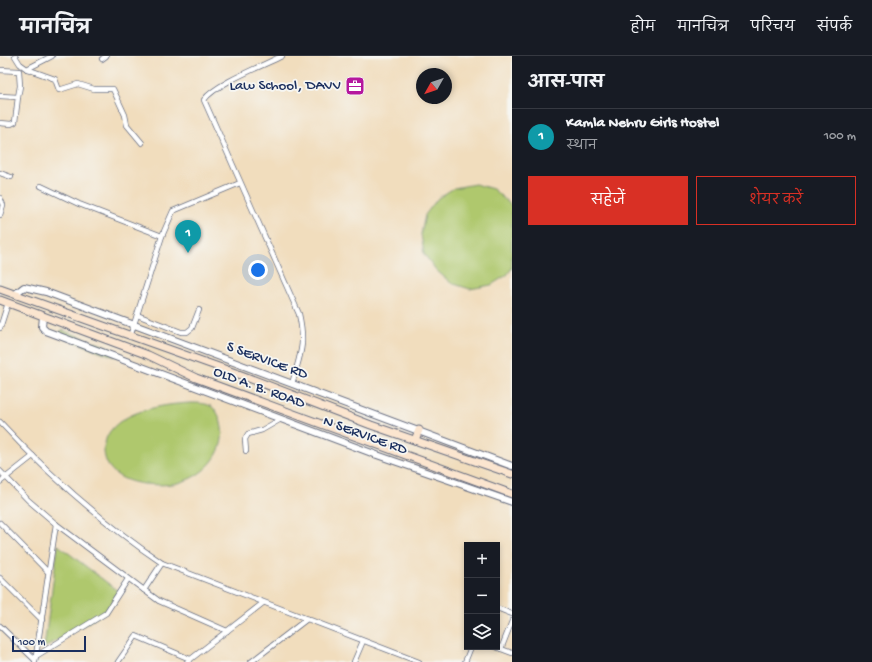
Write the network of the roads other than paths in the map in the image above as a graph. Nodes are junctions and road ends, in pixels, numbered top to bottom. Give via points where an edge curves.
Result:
1 (15, 56) edge
2 (52, 56) edge
3 (282, 56) edge
4 (27, 69) junction
5 (0, 70) edge
6 (0, 96) edge
7 (18, 97) junction
8 (0, 123) edge
9 (142, 143) dead end
10 (0, 173) edge
11 (11, 177) dead end
12 (240, 183) junction
13 (41, 186) dead end
14 (0, 198) edge
15 (0, 215) edge
16 (162, 236) junction
17 (0, 289) edge
18 (15, 294) junction
19 (0, 300) edge
20 (8, 303) junction
21 (199, 310) dead end
22 (137, 315) junction
23 (43, 316) junction
24 (134, 325) junction
25 (0, 328) edge
26 (130, 336) junction
27 (292, 384) junction
28 (281, 419) junction
29 (0, 422) edge
30 (418, 430) junction
31 (415, 440) junction
32 (246, 451) dead end
33 (402, 452) junction
34 (34, 456) junction
35 (512, 466) edge
36 (413, 468) junction
37 (0, 471) edge
38 (512, 474) edge
39 (6, 478) junction
40 (0, 482) edge
41 (512, 494) edge
42 (512, 502) edge
43 (0, 523) edge
44 (56, 524) junction
45 (162, 563) junction
46 (48, 572) junction
47 (0, 578) edge
48 (128, 579) junction
49 (144, 590) junction
50 (263, 602) junction
51 (500, 609) edge
52 (512, 614) edge
53 (307, 619) junction
54 (42, 620) junction
55 (512, 621) edge
56 (0, 626) edge
57 (227, 631) junction
58 (363, 641) junction
59 (500, 644) edge
60 (500, 649) edge
61 (470, 650) edge
62 (512, 653) edge
63 (35, 659) edge
64 (188, 661) edge
65 (119, 662) edge
66 (251, 662) edge
67 (354, 662) edge
68 (419, 662) edge
69 (465, 662) edge

1 - 4 street
2 - 4 street
3 - 12 street via 208,93 204,100
4 - 9 street via 55,79 59,90 78,84 94,89 113,89 128,125
5 - 7 street via 19,71
6 - 7 street
7 - 8 street via 15,122
10 - 11 street
12 - 16 street via 173,211
12 - 27 street via 299,314 303,347
13 - 16 street via 79,204
14 - 15 street via 3,205
16 - 22 street
17 - 18 main road, OLD A. B. ROAD
18 - 24 street, S SERVICE RD via 24,287 46,292
18 - 26 main road, OLD A. B. ROAD
19 - 20 main road, OLD A. B. ROAD
20 - 23 main road, OLD A. B. ROAD
20 - 25 street
21 - 22 street via 192,328 187,332
22 - 24 street
23 - 28 street, N SERVICE RD via 42,327 46,331
23 - 33 main road, OLD A. B. ROAD via 148,355 196,378 376,445
24 - 26 street
24 - 27 street, S SERVICE RD
26 - 31 main road, OLD A. B. ROAD
27 - 30 street, S SERVICE RD
28 - 32 street via 262,430 248,434 245,439
28 - 36 street, N SERVICE RD
29 - 34 street
30 - 31 main road
30 - 35 street, S SERVICE RD
31 - 38 main road, OLD A. B. ROAD
33 - 36 street
33 - 41 main road, OLD A. B. ROAD
34 - 39 street
34 - 45 street via 136,545
36 - 42 street, N SERVICE RD
37 - 39 street
39 - 40 street
39 - 44 street
43 - 46 street
44 - 46 street
44 - 48 street
45 - 49 street
45 - 50 street
46 - 54 street
47 - 54 street
48 - 49 street
48 - 63 street via 106,613
49 - 57 street via 159,601
50 - 53 street
50 - 57 street
51 - 52 street
53 - 58 street
53 - 66 street
54 - 63 street
55 - 59 street
56 - 63 street
57 - 64 street
58 - 67 street
58 - 68 street
60 - 62 street
61 - 69 street
64 - 65 street via 136,636

